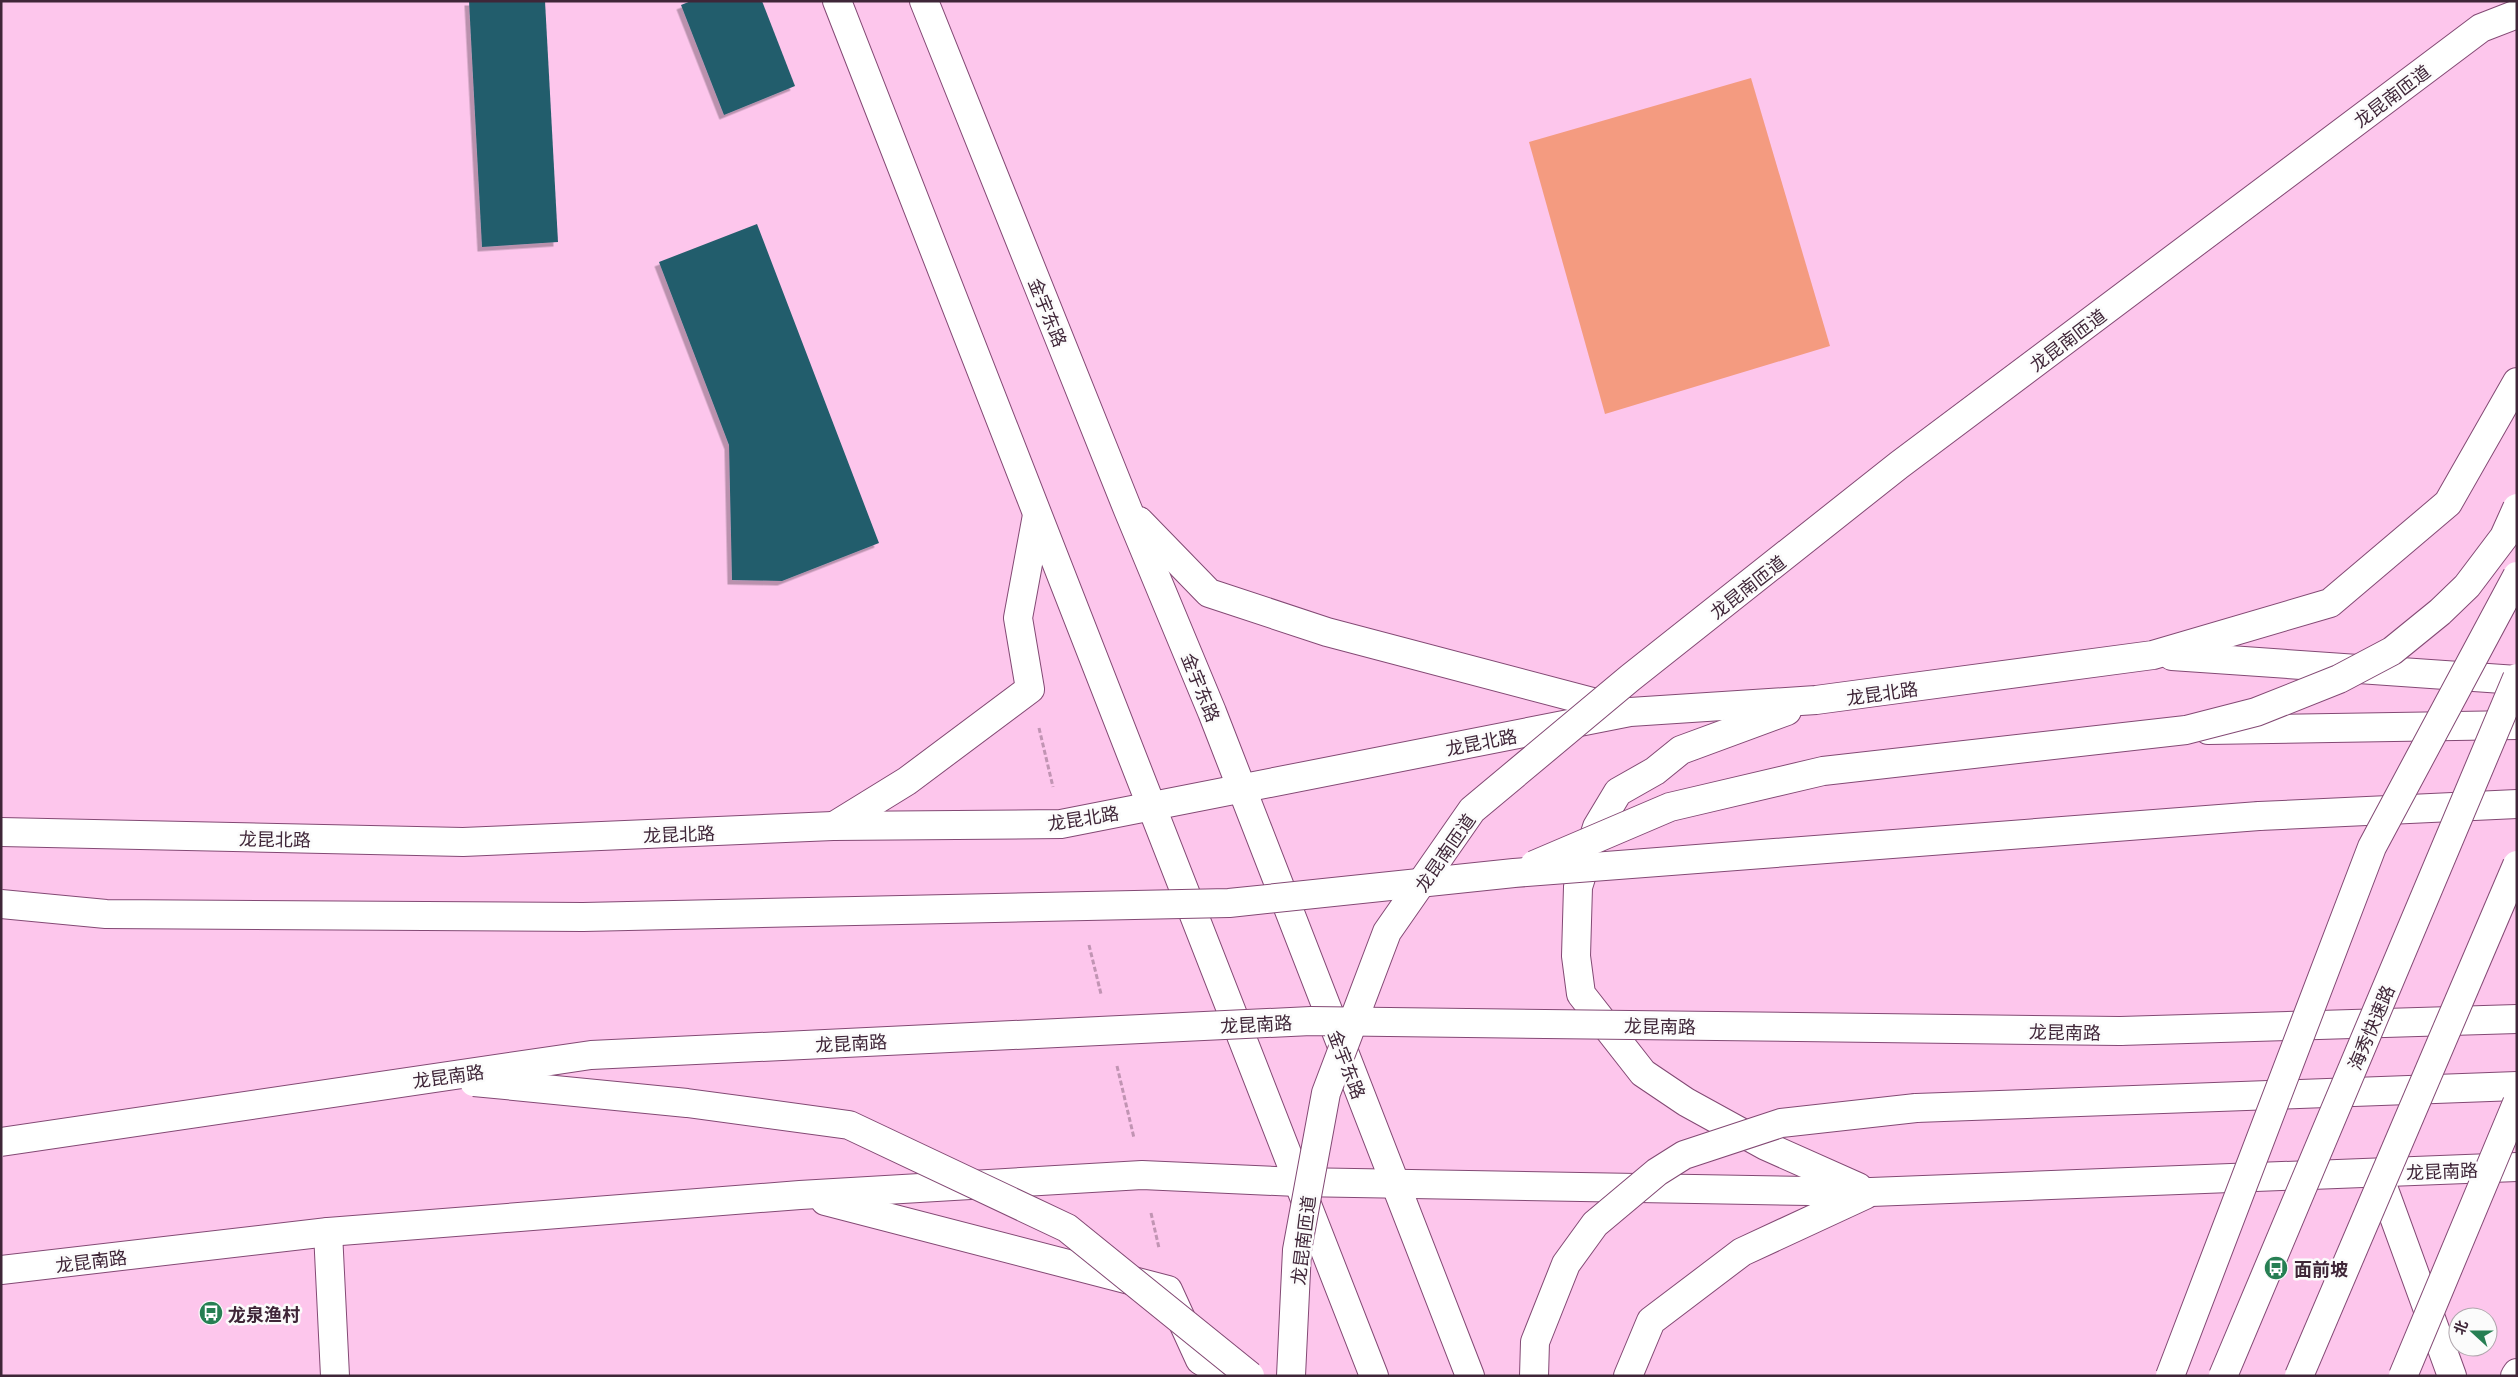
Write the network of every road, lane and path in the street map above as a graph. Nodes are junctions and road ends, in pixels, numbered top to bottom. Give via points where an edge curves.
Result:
1 (837, 1) edge
2 (924, 1) edge
3 (2517, 14) edge
4 (2517, 382) edge
5 (2517, 508) edge
6 (1128, 510) junction
7 (1037, 515) junction
8 (2517, 576) edge
9 (2153, 655) junction
10 (2517, 679) edge
11 (1030, 689) junction
12 (1816, 700) junction
13 (1630, 712) junction
14 (2517, 725) edge
15 (2186, 730) junction
16 (1242, 787) junction
17 (2517, 804) edge
18 (1150, 805) junction
19 (1061, 824) junction
20 (833, 826) junction
21 (1, 832) edge
22 (2517, 865) edge
23 (1514, 873) junction
24 (1, 904) edge
25 (1087, 936) dead end
26 (1103, 1003) dead end
27 (2517, 1019) edge
28 (1116, 1061) dead end
29 (430, 1077) junction
30 (2517, 1086) edge
31 (2517, 1103) edge
32 (1, 1142) edge
33 (2517, 1167) edge
34 (2378, 1172) junction
35 (1142, 1175) junction
36 (1297, 1182) junction
37 (1394, 1183) junction
38 (1871, 1192) junction
39 (800, 1195) junction
40 (328, 1232) junction
41 (1, 1270) edge
42 (1168, 1290) junction
43 (335, 1376) edge
44 (1226, 1376) edge
45 (1250, 1376) edge
46 (1291, 1376) edge
47 (1374, 1376) edge
48 (1470, 1376) edge
49 (1534, 1376) edge
50 (1628, 1376) edge
51 (2170, 1376) edge
52 (2223, 1376) edge
53 (2299, 1376) edge
54 (2403, 1376) edge
55 (2452, 1376) edge

1 - 7 main road
2 - 6 main road, 金宇东路
3 - 46 main road, 龙昆南匝道, bridge via 2481,28 1899,465 1630,678 1472,810 1387,932 1326,1093 1297,1250
4 - 9 main road via 2448,503 2330,603
5 - 15 main road, bridge via 2504,537 2467,586 2392,651 2339,679 2256,712
6 - 13 main road via 1208,593 1327,632
6 - 16 main road, 金宇东路
7 - 11 main road via 1018,618
7 - 18 main road
8 - 51 main road, bridge via 2372,847
9 - 10 main road
9 - 12 main road, 龙昆北路
10 - 52 main road, 海秀快速路, bridge
11 - 19 path
11 - 20 main road via 907,781
12 - 13 main road, 龙昆北路
12 - 38 main road via 1681,750 1655,771 1618,792 1597,827 1578,887 1576,956 1581,994 1643,1073 1686,1102 1766,1146
13 - 16 main road, 龙昆北路
14 - 15 main road, bridge
15 - 23 main road, bridge via 1823,771 1670,807
16 - 18 main road, 龙昆北路
16 - 37 main road, 金宇东路
17 - 23 main road, bridge via 2259,816
18 - 19 main road, 龙昆北路
18 - 36 main road
19 - 20 main road, 龙昆北路
20 - 21 main road, 龙昆北路 via 463,842
22 - 53 main road, bridge
23 - 24 main road, bridge via 1228,903 603,917 106,914
25 - 26 path
27 - 29 main road, 龙昆南路, bridge via 2120,1031 1311,1021 591,1055
28 - 35 path
29 - 32 main road, 龙昆南路, bridge
29 - 45 main road, bridge via 687,1103 849,1125 1067,1228
30 - 49 main road, bridge via 1916,1108 1781,1122 1684,1155 1657,1172 1595,1224 1566,1264 1535,1342
31 - 54 main road, bridge
33 - 34 main road, 龙昆南路
34 - 38 main road, 龙昆南路
34 - 55 main road
35 - 36 main road, 龙昆南路
35 - 39 main road, 龙昆南路
35 - 42 path
36 - 37 main road, 龙昆南路
36 - 47 main road
37 - 38 main road, 龙昆南路
37 - 48 main road, 金宇东路
38 - 50 main road via 1734,1257 1651,1321
39 - 40 main road, 龙昆南路
39 - 42 main road
40 - 41 main road, 龙昆南路
40 - 43 main road
42 - 44 main road via 1200,1360

